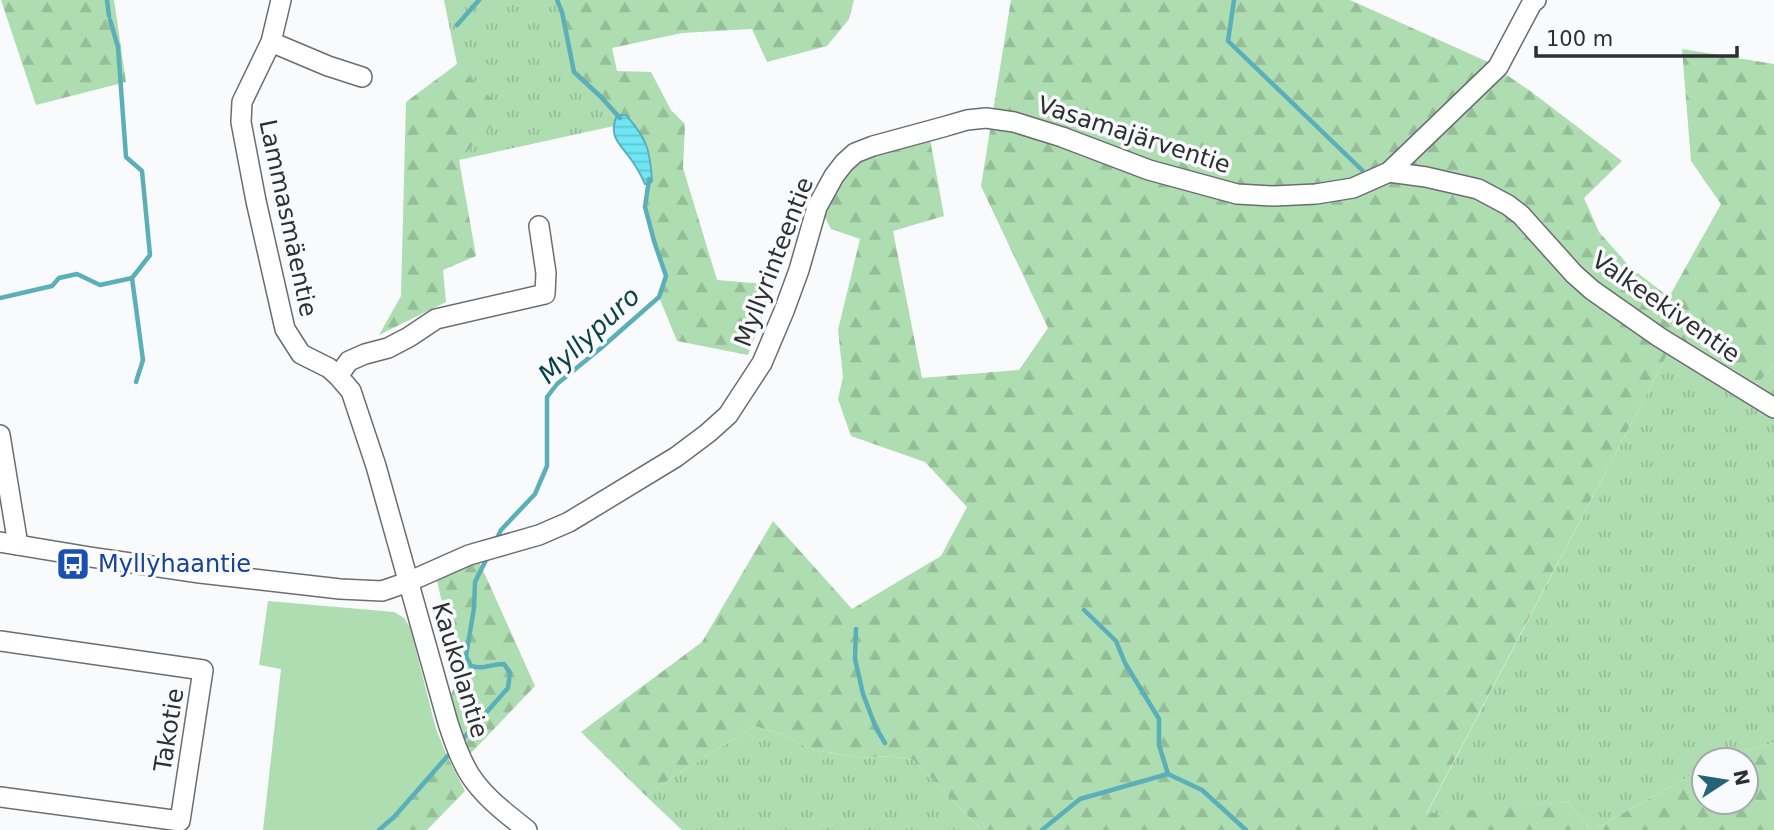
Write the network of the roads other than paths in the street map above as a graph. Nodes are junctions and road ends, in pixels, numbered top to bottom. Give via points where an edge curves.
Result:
1 (281, 0) edge
2 (1536, 0) edge
3 (271, 42) junction
4 (362, 77) dead end
5 (967, 120) joint
6 (1389, 172) junction
7 (539, 226) dead end
8 (338, 376) junction
9 (1774, 408) edge
10 (0, 435) edge
11 (9, 543) edge
12 (408, 582) junction
13 (0, 641) edge
14 (0, 797) edge
15 (527, 830) edge

1 - 3 street, Lammasmäentie
2 - 6 street, Vasamajärventie via 1498,67
3 - 4 street
3 - 8 street, Lammasmäentie via 242,102 241,121 256,201 285,329 301,354
5 - 6 street, Vasamajärventie via 1014,122 1149,170 1237,194 1315,194 1353,188
5 - 12 street, Myllyrinteentie via 873,146 844,163 817,207 762,363 727,415 708,433 569,522 486,549
6 - 9 street, Valkeekiventie via 1478,189 1508,205 1592,290
7 - 8 street via 545,294 436,318 388,348 349,361
8 - 12 street, Lammasmäentie via 351,391
10 - 11 street
11 - 12 street via 200,573 341,589 382,591
12 - 15 street, Kaukolantie via 463,761 490,798
13 - 14 street, Takotie via 203,670 180,821

